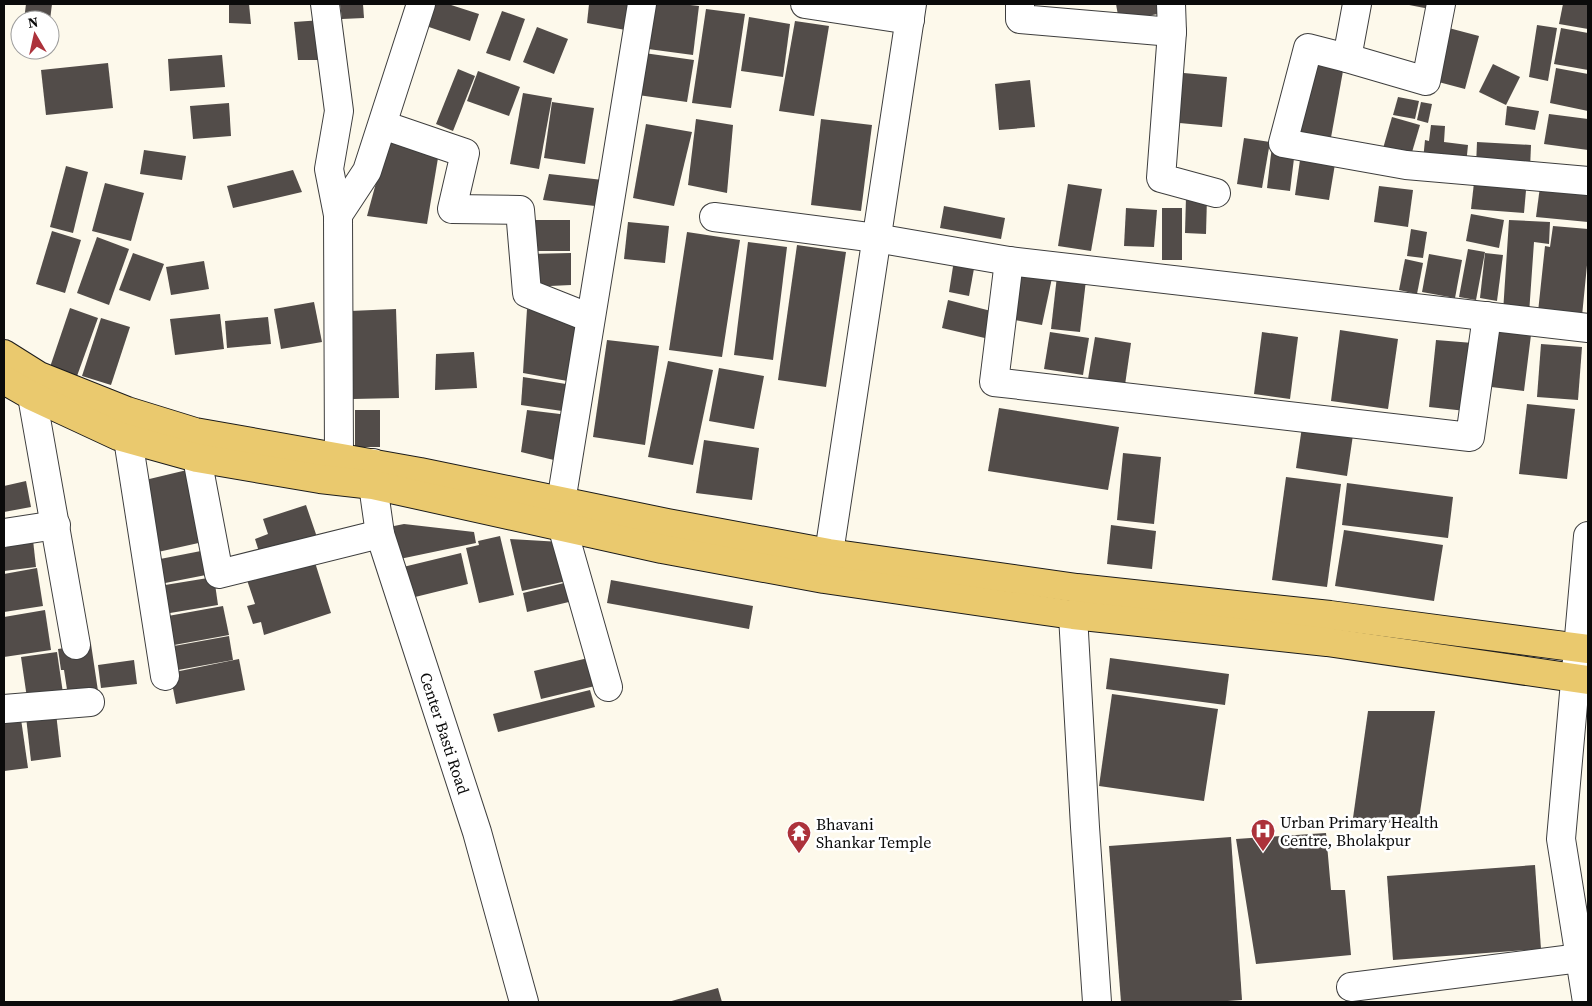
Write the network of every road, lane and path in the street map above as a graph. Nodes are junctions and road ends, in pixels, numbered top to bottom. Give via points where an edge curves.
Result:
1 (324, 4) edge
2 (421, 4) edge
3 (642, 4) edge
4 (805, 4) edge
5 (1020, 4) edge
6 (1171, 4) edge
7 (1357, 4) edge
8 (1441, 4) edge
9 (911, 12) edge
10 (1172, 32) junction
11 (1348, 58) junction
12 (383, 125) junction
13 (1588, 181) edge
14 (1216, 193) dead end
15 (338, 215) junction
16 (714, 217) dead end
17 (876, 238) junction
18 (1009, 261) junction
19 (1487, 316) junction
20 (590, 318) junction
21 (1588, 328) edge
22 (4, 354) edge
23 (4, 380) edge
24 (32, 396) junction
25 (128, 439) junction
26 (339, 457) junction
27 (197, 458) junction
28 (373, 474) junction
29 (561, 514) junction
30 (56, 525) junction
31 (4, 533) edge
32 (380, 534) junction
33 (1588, 536) edge
34 (829, 553) junction
35 (1073, 615) junction
36 (76, 645) dead end
37 (1583, 649) edge
38 (165, 676) dead end
39 (1581, 679) edge
40 (608, 687) dead end
41 (90, 702) dead end
42 (4, 709) edge
43 (1580, 958) junction
44 (1351, 987) dead end
45 (524, 1002) edge
46 (1097, 1002) edge
47 (1587, 1002) edge

1 - 15 street via 339,111 328,169
2 - 12 street
3 - 20 street
4 - 9 street
5 - 10 street via 1020,19
6 - 10 street
7 - 11 street
8 - 11 street via 1426,81
9 - 17 street
10 - 14 street via 1161,178
11 - 13 street via 1308,48 1283,143 1406,165
12 - 15 street via 367,171
12 - 20 street via 465,153 452,209 520,210 527,293
15 - 26 street
16 - 17 street
17 - 18 street
17 - 34 street
18 - 19 street
18 - 19 street via 994,382 1470,437
19 - 21 street
20 - 29 street
22 - 26 main road via 39,376 127,411 195,432
23 - 24 main road
24 - 25 main road
24 - 30 street
25 - 27 main road
25 - 38 street
26 - 28 main road
27 - 28 main road via 320,479
27 - 32 street via 220,574
28 - 29 main road
28 - 32 street, Center Basti Road
29 - 34 main road
29 - 35 main road via 662,549 824,579
29 - 40 street
30 - 31 street
30 - 36 street
32 - 45 street, Center Basti Road via 477,832
33 - 37 street
34 - 37 main road via 1077,588 1330,615
35 - 39 main road via 1327,642
35 - 46 street
37 - 39 street
39 - 43 street via 1561,838
41 - 42 street
43 - 44 street
43 - 47 street

